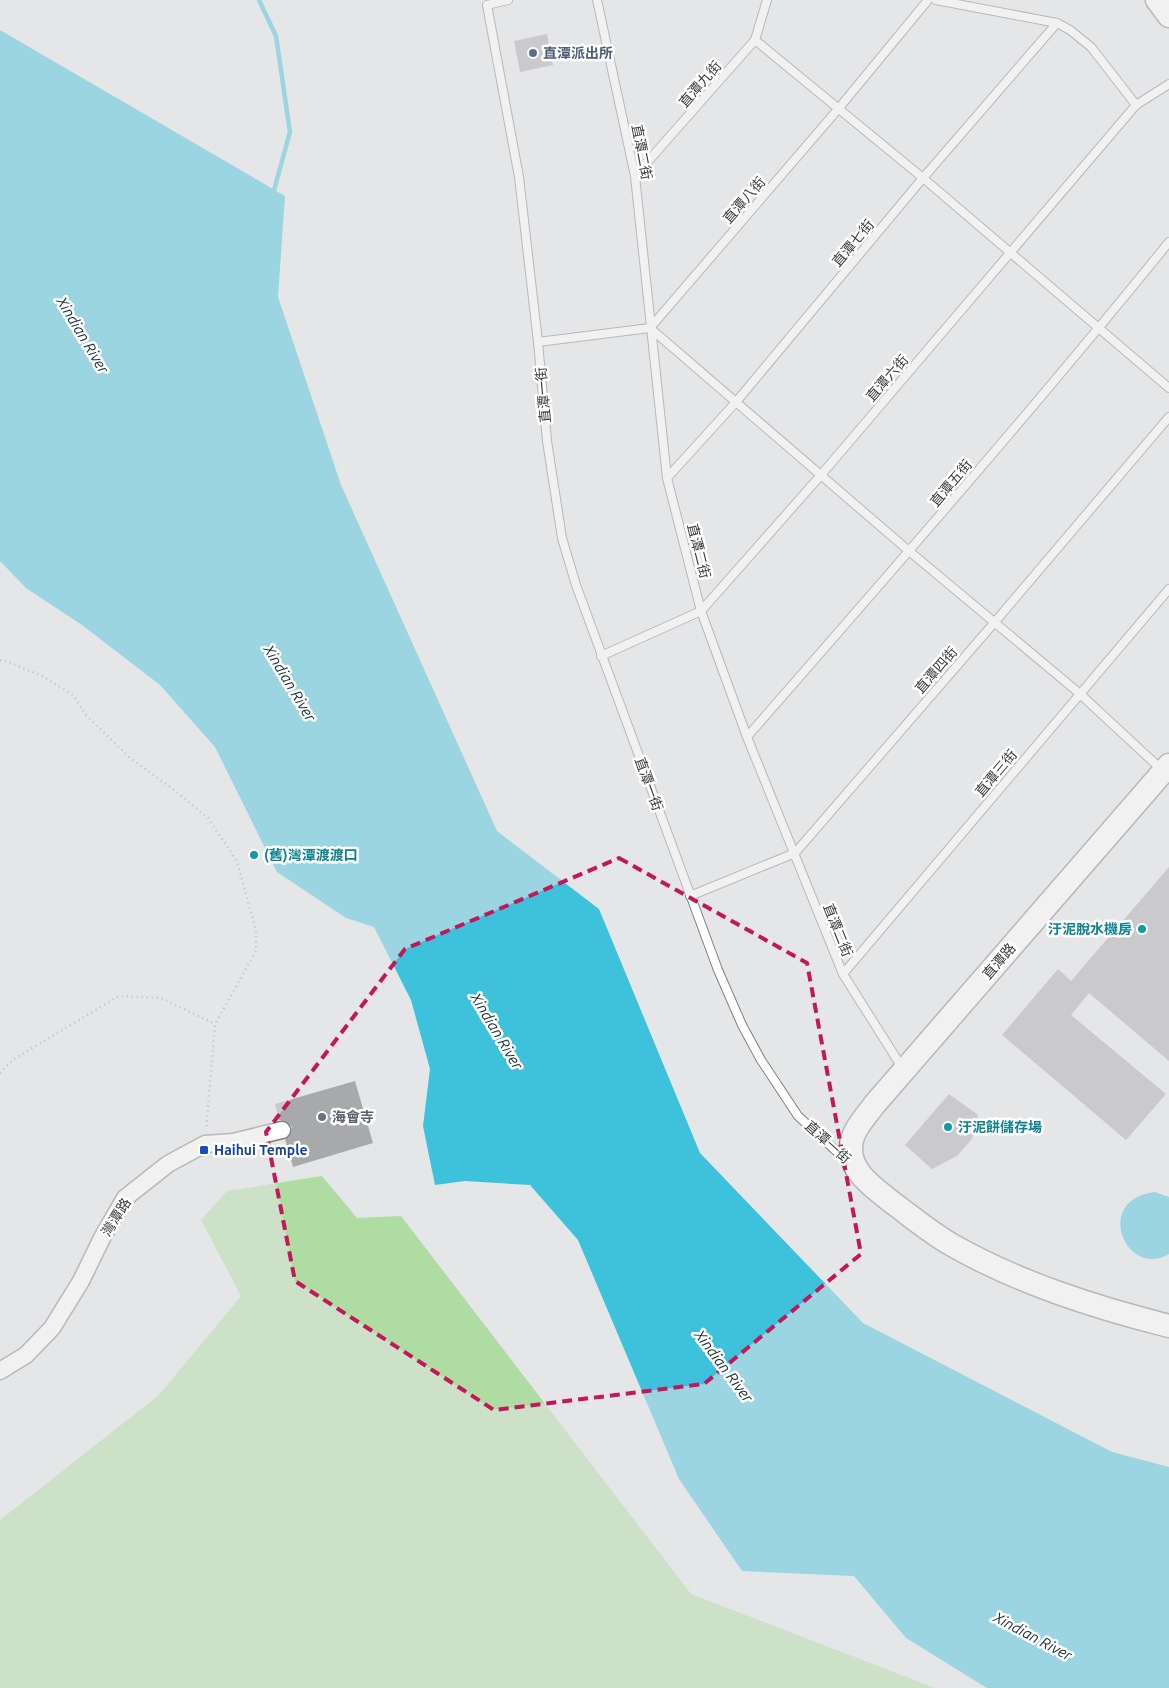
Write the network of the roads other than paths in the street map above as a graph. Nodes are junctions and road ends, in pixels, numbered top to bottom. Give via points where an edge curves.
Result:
1 (508, 0) edge
2 (598, 0) edge
3 (767, 0) edge
4 (928, 0) edge
5 (936, 0) edge
6 (1157, 0) edge
7 (1169, 16) edge
8 (1057, 23) junction
9 (755, 40) junction
10 (1169, 84) edge
11 (1136, 105) junction
12 (839, 108) junction
13 (635, 176) junction
14 (924, 178) junction
15 (1169, 242) edge
16 (1011, 253) junction
17 (650, 328) junction
18 (1098, 329) junction
19 (538, 342) junction
20 (1169, 388) edge
21 (736, 402) junction
22 (1169, 417) edge
23 (821, 475) junction
24 (667, 478) junction
25 (909, 551) junction
26 (1169, 589) edge
27 (701, 611) junction
28 (994, 623) junction
29 (601, 656) junction
30 (1079, 693) junction
31 (747, 736) junction
32 (1166, 769) edge
33 (795, 853) junction
34 (690, 896) junction
35 (843, 974) junction
36 (904, 1071) junction
37 (282, 1130) dead end
38 (854, 1166) junction
39 (1169, 1326) edge
40 (0, 1371) edge

1 - 19 lane, 直潭一街 via 488,6 519,177
2 - 13 lane, 直潭二街
3 - 9 lane, 直潭九街
4 - 12 lane, 直潭八街
5 - 8 lane
6 - 7 street
8 - 11 lane via 1091,47
8 - 14 lane, 直潭七街
9 - 12 lane
9 - 13 lane, 直潭九街
10 - 11 lane, 直潭六街
11 - 16 lane, 直潭六街
12 - 14 lane
12 - 17 lane, 直潭八街
13 - 17 lane, 直潭二街
14 - 16 lane
14 - 21 lane, 直潭七街
15 - 18 lane, 直潭五街
16 - 18 lane
16 - 23 lane, 直潭六街
17 - 19 lane
17 - 21 lane
17 - 24 lane, 直潭二街
18 - 20 lane
18 - 25 lane, 直潭五街
19 - 29 lane, 直潭一街 via 547,441 562,538
21 - 23 lane
21 - 24 lane, 直潭七街
22 - 28 lane, 直潭四街
23 - 25 lane
23 - 27 lane, 直潭六街
24 - 27 lane, 直潭二街
25 - 28 lane
25 - 31 lane, 直潭五街
26 - 30 lane, 直潭三街
27 - 29 lane, 直潭六街
27 - 31 lane, 直潭二街
28 - 30 lane
28 - 33 lane, 直潭四街
29 - 34 lane, 直潭一街
30 - 32 lane
30 - 35 lane, 直潭三街
31 - 33 lane, 直潭二街
32 - 36 street, 直潭路
33 - 34 lane, 直潭四街
33 - 35 lane, 直潭二街
34 - 38 lane, 直潭一街 via 718,970 761,1060 798,1116
35 - 36 lane, 直潭二街
36 - 38 street, 直潭路 via 855,1131 851,1148
37 - 40 street, 灣潭路 via 233,1142 205,1144 168,1164 124,1198 81,1281 52,1328 26,1355
38 - 39 street, 直潭一街 via 866,1181 951,1245 1029,1283

